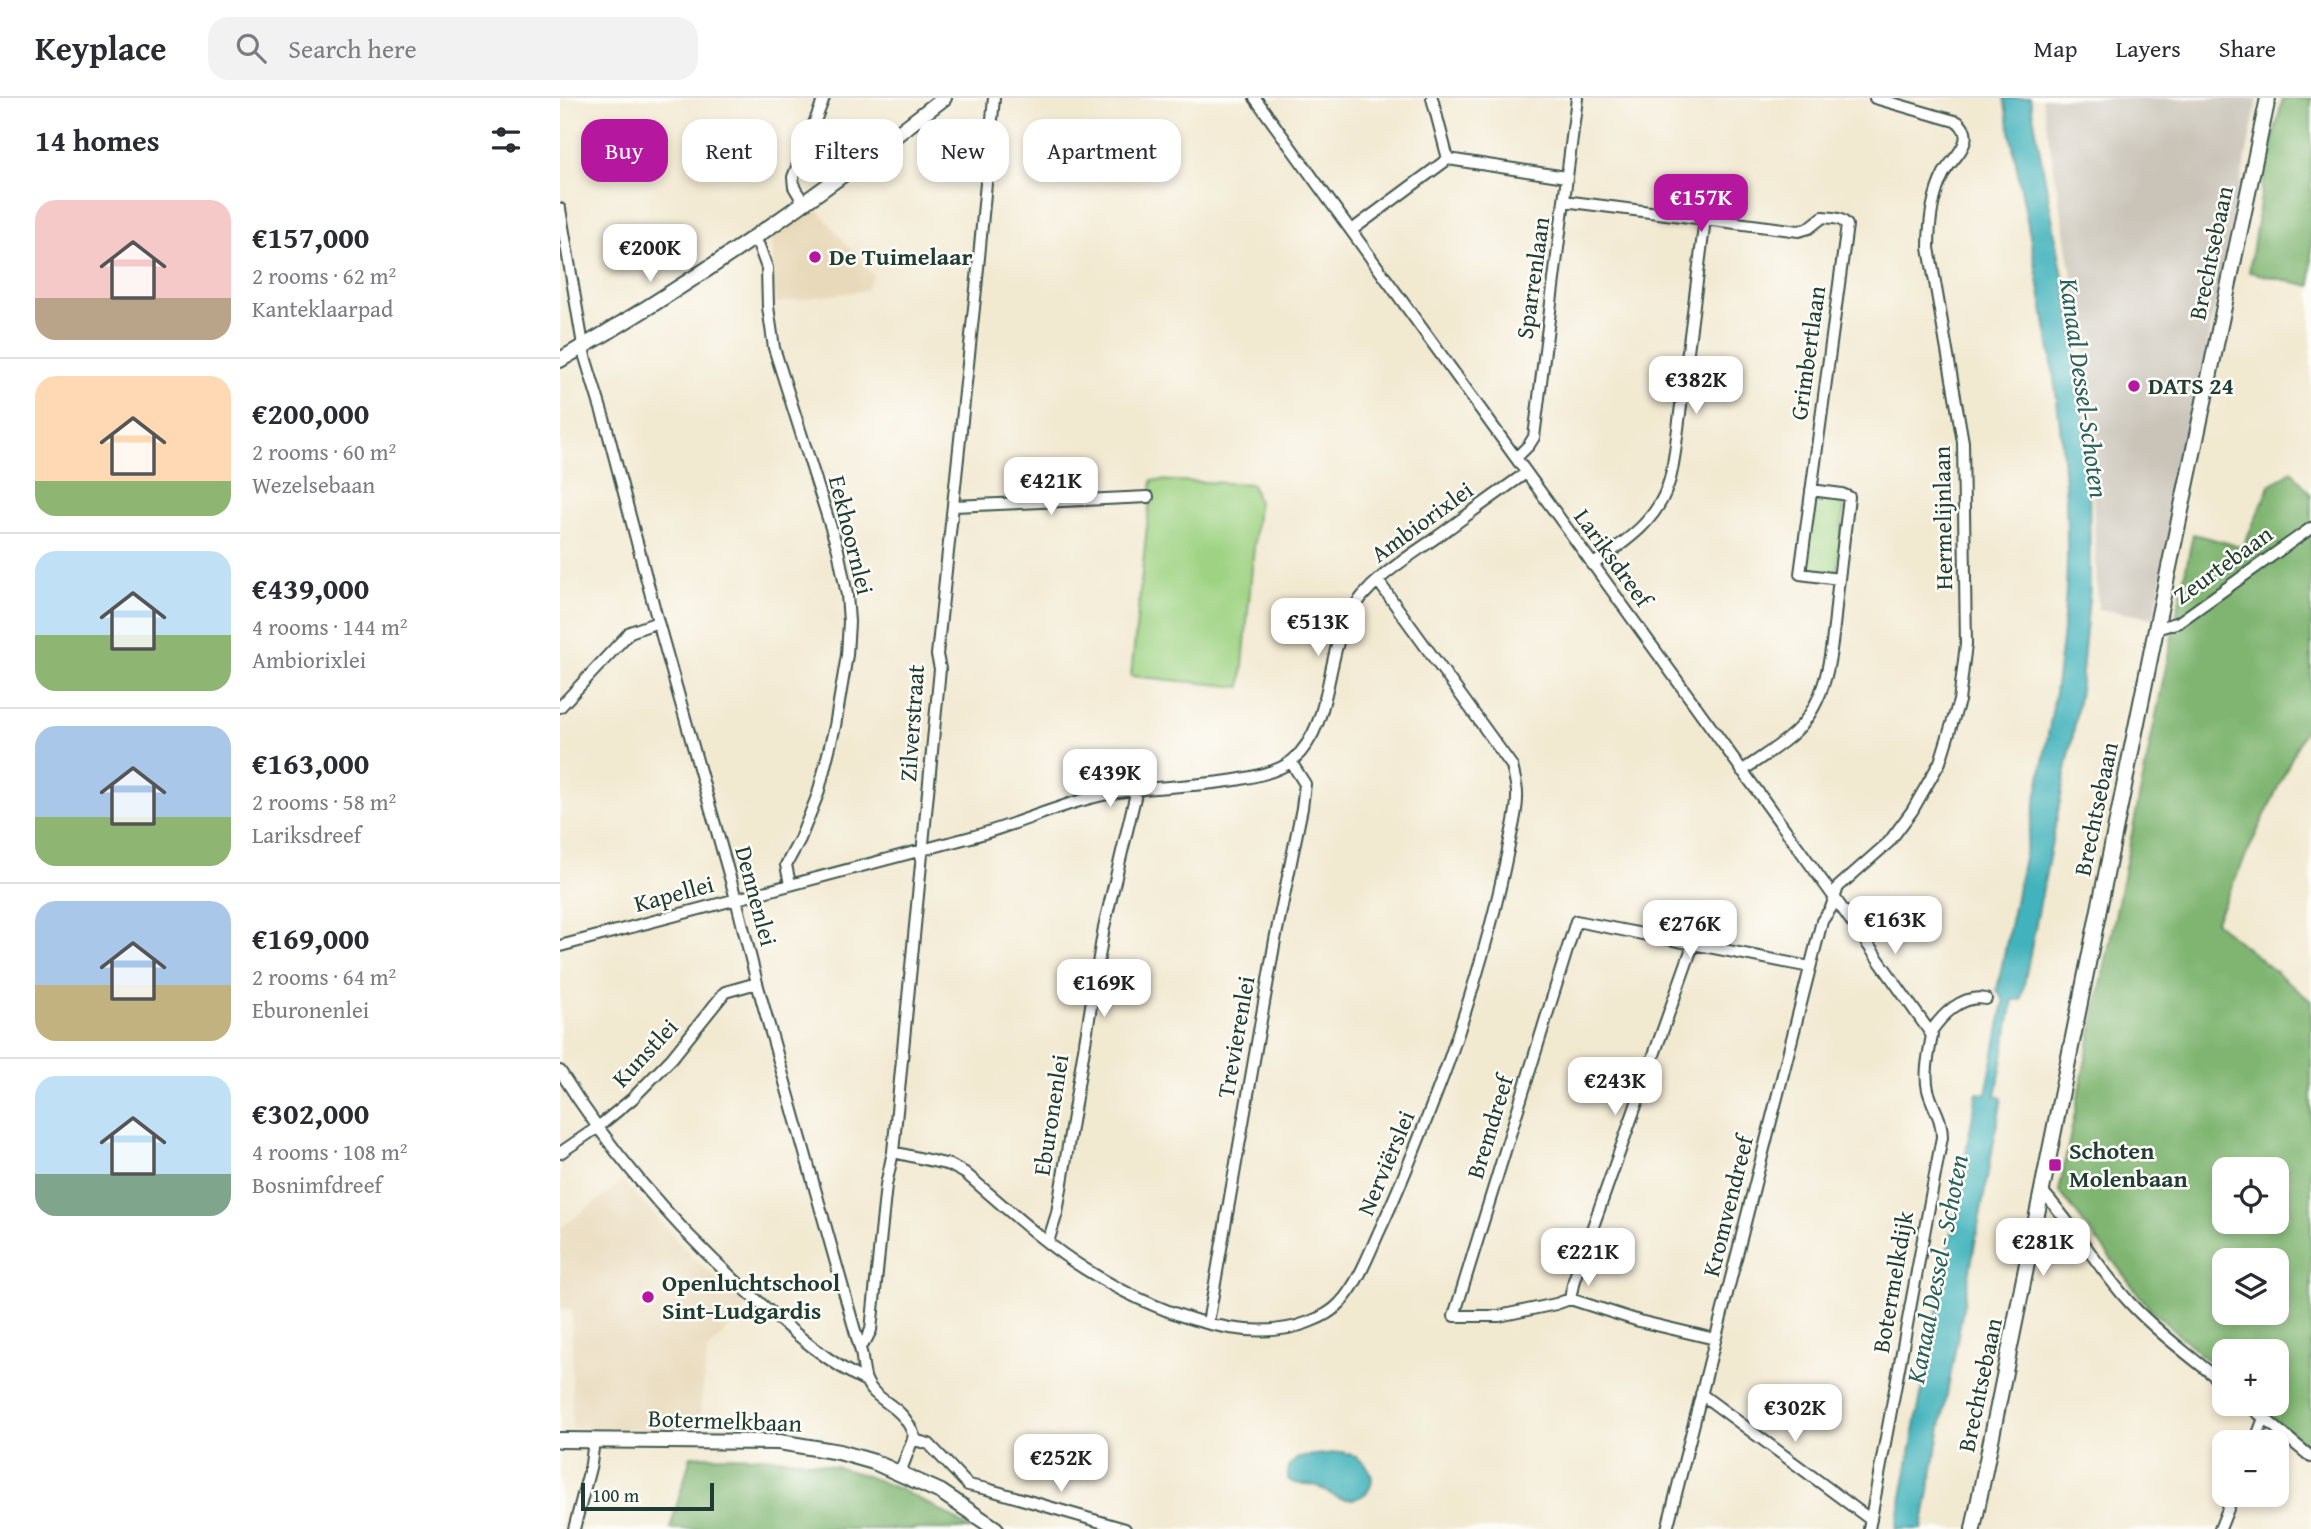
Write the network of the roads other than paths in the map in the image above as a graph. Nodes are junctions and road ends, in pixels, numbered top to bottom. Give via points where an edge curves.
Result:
1 (824, 98) edge
2 (944, 98) edge
3 (994, 98) edge
4 (1255, 98) edge
5 (1432, 98) edge
6 (1577, 98) edge
7 (1875, 98) edge
8 (2268, 98) edge
9 (1906, 103) edge
10 (1448, 159) junction
11 (1566, 177) junction
12 (1564, 201) junction
13 (803, 202) junction
14 (560, 209) edge
15 (1705, 219) junction
16 (1352, 230) junction
17 (753, 237) junction
18 (584, 346) junction
19 (560, 360) edge
20 (1516, 458) junction
21 (1525, 473) junction
22 (1811, 490) junction
23 (1147, 497) dead end
24 (954, 506) junction
25 (2311, 528) edge
26 (1592, 565) junction
27 (1839, 579) junction
28 (1378, 581) junction
29 (659, 622) junction
30 (2156, 629) junction
31 (560, 707) edge
32 (1291, 762) junction
33 (1742, 771) junction
34 (1137, 789) junction
35 (922, 850) junction
36 (790, 884) junction
37 (1834, 897) junction
38 (736, 899) junction
39 (1693, 945) junction
40 (560, 946) edge
41 (1810, 967) junction
42 (757, 983) junction
43 (1986, 999) dead end
44 (1930, 1033) junction
45 (560, 1071) edge
46 (598, 1127) junction
47 (893, 1152) junction
48 (560, 1153) edge
49 (2043, 1192) junction
50 (1048, 1242) junction
51 (1570, 1299) junction
52 (1208, 1323) junction
53 (1715, 1339) junction
54 (860, 1346) junction
55 (2212, 1374) edge
56 (866, 1381) junction
57 (1701, 1394) junction
58 (2262, 1416) edge
59 (2264, 1418) junction
60 (2260, 1430) edge
61 (560, 1440) edge
62 (594, 1440) junction
63 (914, 1440) junction
64 (2311, 1457) edge
65 (900, 1473) junction
66 (2229, 1507) edge
67 (1870, 1524) edge
68 (574, 1529) edge
69 (996, 1529) edge
70 (1125, 1529) edge
71 (1667, 1529) edge
72 (1973, 1529) edge
73 (2220, 1529) edge

1 - 13 street via 793,177
2 - 13 main road
3 - 24 street, Zilverstraat
4 - 16 street, Lariksdreef
5 - 10 street
6 - 11 street, Sparrenlaan
7 - 9 street
8 - 30 main road, Brechtsebaan
9 - 37 street, Hermelijnlaan via 1958,122 1966,139 1944,174 1929,224 1929,248 1964,442 1964,671 1950,734 1927,788 1889,842 1838,887
10 - 11 street
10 - 16 street
11 - 12 street, Sparrenlaan
12 - 15 street
12 - 20 street, Sparrenlaan via 1534,437
13 - 17 main road
14 - 18 street, Dennenlei
15 - 22 street, Grimbertlaan via 1799,231 1823,217 1842,219 1847,225
15 - 26 street via 1668,486 1640,530
16 - 20 street, Lariksdreef
17 - 18 main road
17 - 36 street, Eekhoornlei via 767,268 774,348 838,550 849,622 835,726 818,794 786,865
18 - 19 main road
18 - 29 street, Dennenlei
20 - 21 street, Lariksdreef
21 - 26 street, Lariksdreef
21 - 28 street, Ambiorixlei
22 - 27 street via 1849,497
22 - 27 street, Grimbertlaan via 1800,574
23 - 24 street
24 - 35 street, Zilverstraat
25 - 30 street, Zeurtebaan via 2179,622
26 - 33 street, Lariksdreef
27 - 33 street via 1828,667 1815,704 1796,731
28 - 32 street, Ambiorixlei via 1348,618 1337,644 1317,728
28 - 52 street, Nerviërslei via 1512,766 1517,798 1502,880 1471,994 1412,1162 1342,1301 1316,1319 1278,1331 1243,1331
29 - 31 street via 630,632
29 - 38 street, Dennenlei
30 - 49 main road, Brechtsebaan
32 - 34 street, Ambiorixlei via 1245,778
32 - 52 street, Trevierenlei via 1304,784 1302,808
33 - 37 street, Lariksdreef
34 - 35 street, Ambiorixlei via 1103,794 1009,827
34 - 50 street, Eburonenlei via 1104,927 1057,1213
35 - 36 street, Kapellei
35 - 47 street, Zilverstraat
36 - 38 street, Kapellei
37 - 41 street, Kromvendreef via 1822,921
37 - 44 street, Lariksdreef
38 - 40 street, Kapellei
38 - 42 street, Dennenlei
39 - 41 street, Bremdreef
39 - 51 street
39 - 51 street, Bremdreef via 1576,921 1454,1315 1499,1316
41 - 53 street, Kromvendreef
42 - 46 street, Kunstlei via 725,992 663,1069
42 - 54 street, Dennenlei
43 - 44 street via 1978,997 1958,1005 1940,1018
44 - 67 street, Botermelkdijk via 1926,1075 1942,1138
45 - 46 street
46 - 48 street, Kunstlei
46 - 56 street via 666,1213 732,1279 841,1369
47 - 50 street, Nerviërslei via 950,1165
47 - 54 street, Zilverstraat via 871,1330
49 - 55 street via 2131,1304
49 - 72 main road, Brechtsebaan
50 - 52 street, Nerviërslei via 1084,1269 1141,1301
51 - 53 street
53 - 57 street, Kromvendreef
54 - 56 street, Dennenlei
56 - 63 street via 904,1415
57 - 67 street
57 - 71 street, Kromvendreef
58 - 59 street
59 - 60 street
59 - 64 street
61 - 62 main road, Botermelkbaan
62 - 65 main road, Botermelkbaan via 779,1442 839,1452
62 - 68 street
63 - 65 street
63 - 70 street via 929,1444 968,1485
65 - 69 main road, Botermelkbaan via 941,1492
66 - 73 street

